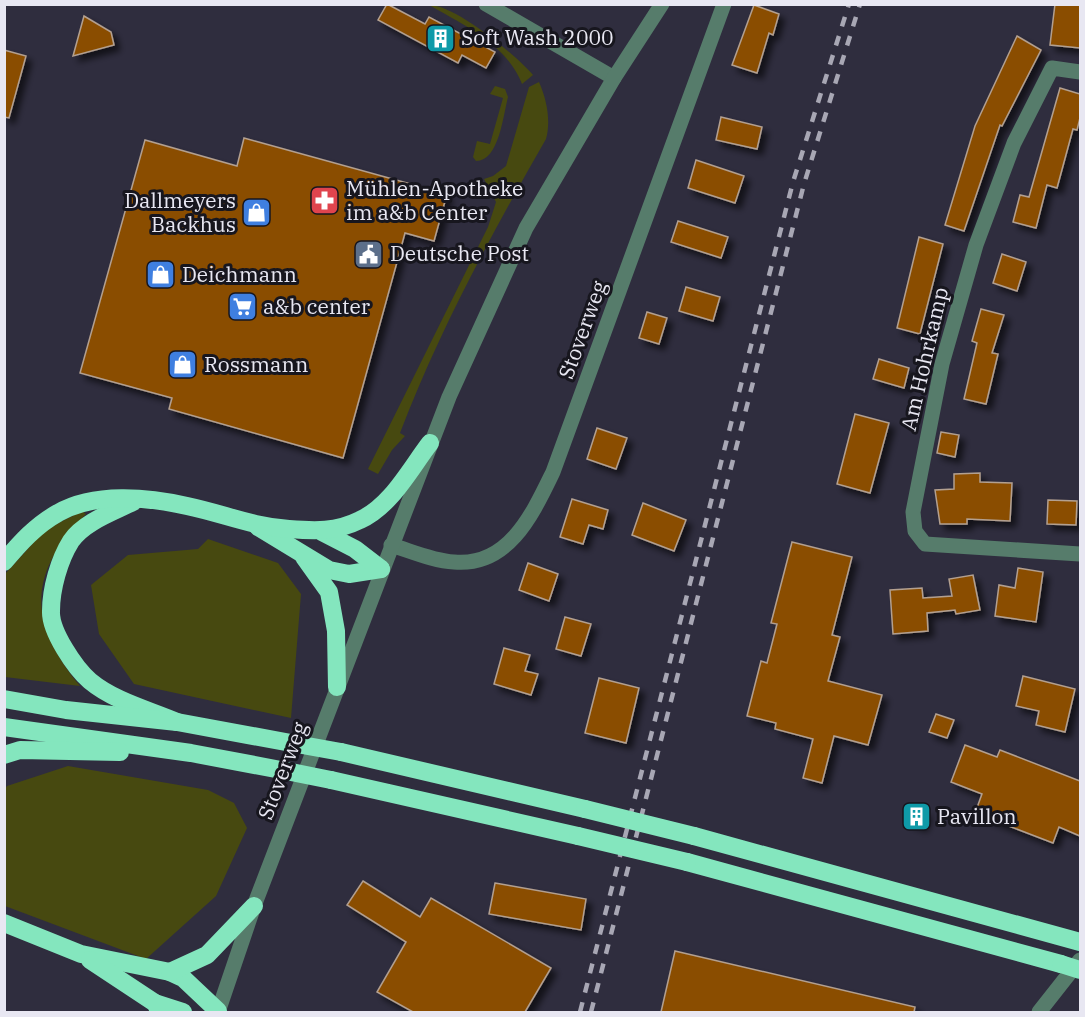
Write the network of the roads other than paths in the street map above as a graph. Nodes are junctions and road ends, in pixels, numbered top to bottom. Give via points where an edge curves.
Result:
1 (486, 4) edge
2 (662, 4) edge
3 (724, 4) edge
4 (1080, 72) edge
5 (614, 78) junction
6 (430, 443) junction
7 (137, 500) junction
8 (256, 526) junction
9 (322, 532) junction
10 (391, 545) junction
11 (1080, 554) edge
12 (304, 556) junction
13 (4, 562) edge
14 (381, 569) junction
15 (337, 687) junction
16 (4, 699) edge
17 (177, 722) junction
18 (4, 727) edge
19 (191, 753) junction
20 (4, 755) edge
21 (254, 906) junction
22 (4, 923) edge
23 (1080, 941) edge
24 (81, 954) junction
25 (1080, 960) edge
26 (1080, 970) edge
27 (170, 972) junction
28 (158, 1008) edge
29 (183, 1012) edge
30 (214, 1012) edge
31 (1039, 1012) edge

1 - 5 street
2 - 5 street, Stoverweg
3 - 10 street, Stoverweg via 553,472 528,522 499,551 478,560 454,562
4 - 11 street, Am Hohrkamp via 1052,68 1010,154 976,245 942,364 914,512 915,531 925,544
5 - 6 street, Stoverweg via 526,228
6 - 9 highway via 387,500 362,520
6 - 10 street, Stoverweg
7 - 8 highway via 188,506
7 - 13 highway via 94,500 59,512 27,536
7 - 17 highway via 98,519 72,540 56,575 50,613 68,657 89,681
8 - 9 highway
8 - 12 highway
9 - 14 highway via 355,549
10 - 14 street, Stoverweg
12 - 14 highway via 329,570 349,574
12 - 15 highway via 329,592 336,631
14 - 15 street, Stoverweg
15 - 21 street, Stoverweg
16 - 17 highway
17 - 23 highway, bridge via 341,752 585,809
18 - 19 highway
19 - 20 highway via 20,750
19 - 26 highway, bridge via 332,780 687,862
21 - 27 highway via 207,956
21 - 30 street, Stoverweg
22 - 24 highway
24 - 27 highway
24 - 28 highway
25 - 31 street
27 - 30 highway via 183,978
28 - 29 highway

